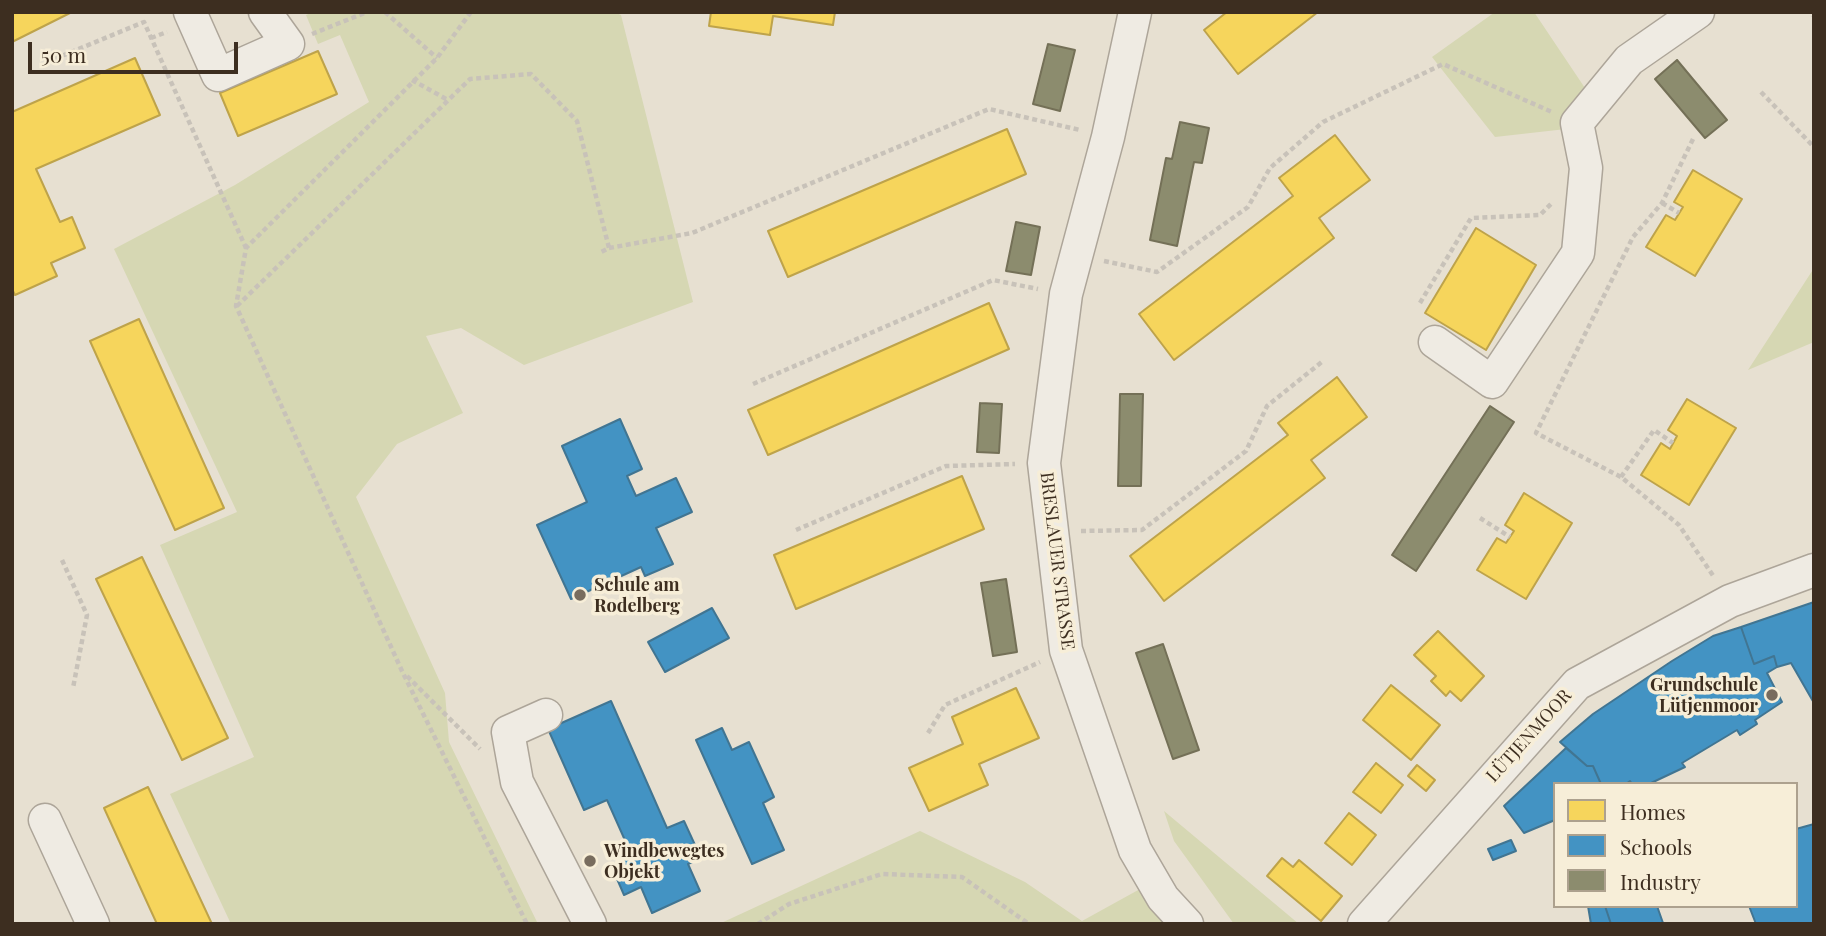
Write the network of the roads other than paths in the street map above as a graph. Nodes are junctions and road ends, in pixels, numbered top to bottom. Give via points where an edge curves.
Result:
1 (190, 12) edge
2 (265, 12) edge
3 (1135, 12) edge
4 (1698, 12) edge
5 (1435, 342) dead end
6 (1814, 570) edge
7 (546, 715) dead end
8 (45, 820) dead end
9 (93, 924) edge
10 (590, 924) edge
11 (1187, 924) edge
12 (1363, 924) edge

1 - 2 street via 218,75 288,44
3 - 11 street, BRESLAUER STRASSE via 1066,294 1044,463 1066,650 1135,850 1163,898
4 - 5 street via 1629,60 1577,123 1586,168 1578,253 1492,382
6 - 12 street, LÜTJENMOOR via 1730,601 1577,684
7 - 10 street via 508,732 517,782
8 - 9 street

